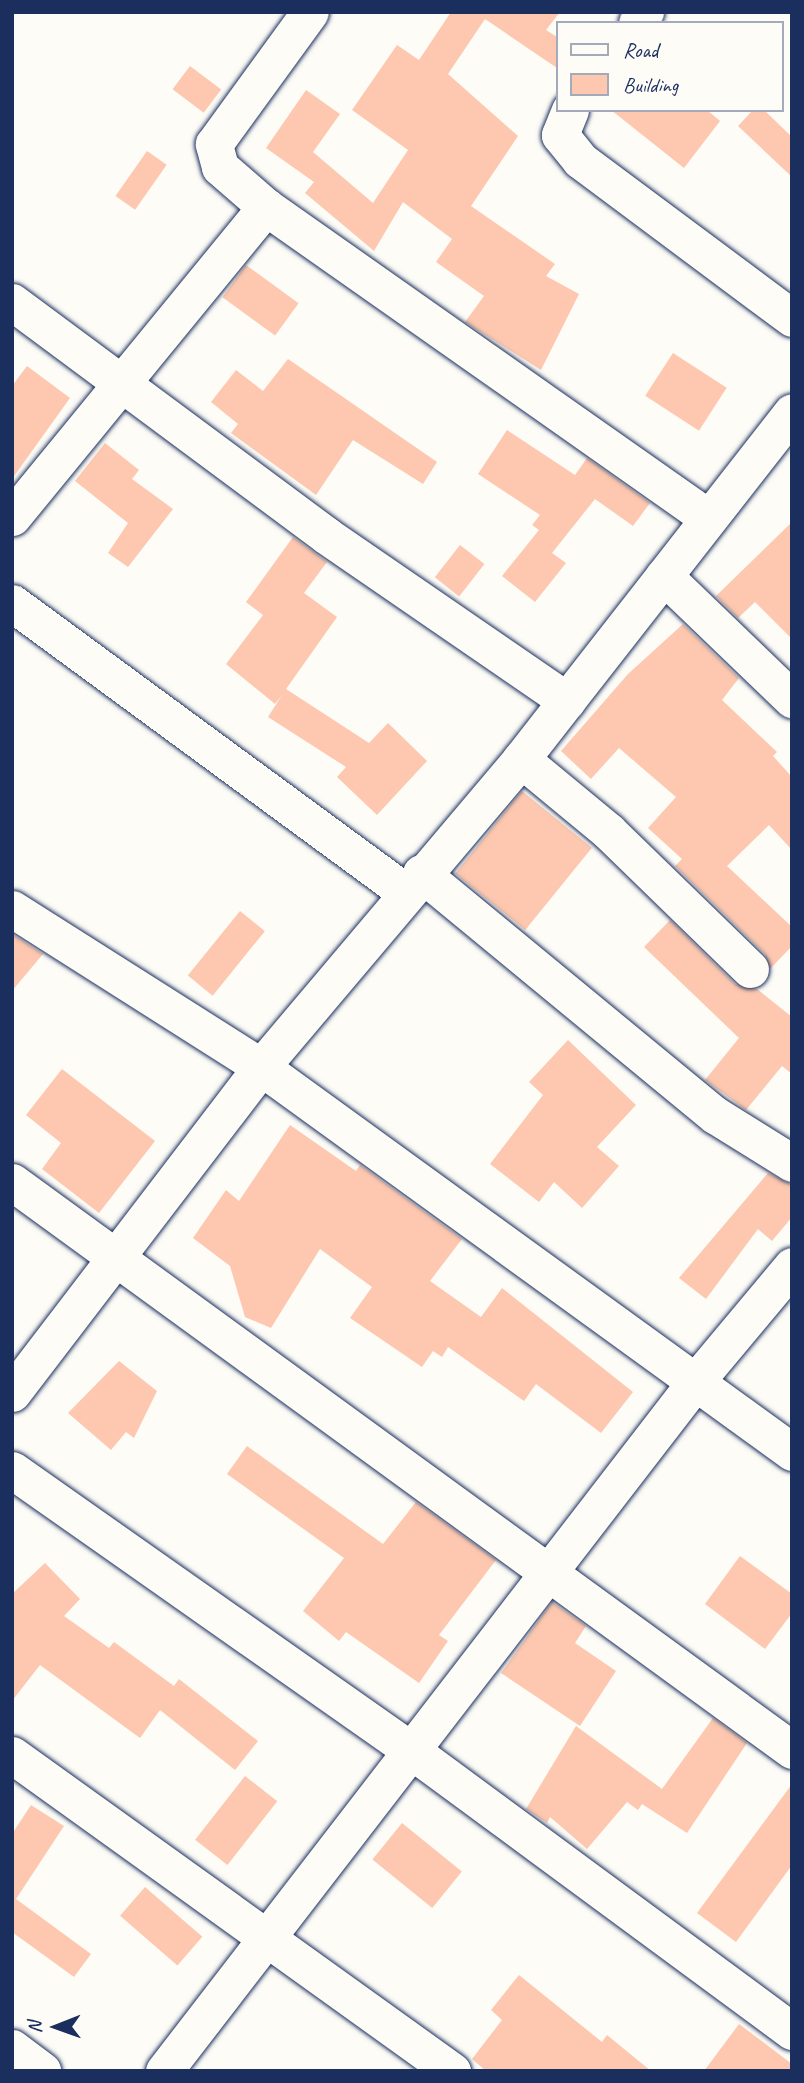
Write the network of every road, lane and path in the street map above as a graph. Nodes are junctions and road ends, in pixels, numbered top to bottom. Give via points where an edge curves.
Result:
1 (310, 12) edge
2 (569, 112) edge
3 (266, 207) junction
4 (12, 302) edge
5 (792, 318) edge
6 (123, 383) junction
7 (792, 412) edge
8 (12, 517) edge
9 (708, 517) junction
10 (664, 576) junction
11 (12, 603) edge
12 (792, 699) edge
13 (567, 701) junction
14 (521, 759) junction
15 (413, 882) junction
16 (12, 909) edge
17 (750, 969) dead end
18 (261, 1068) junction
19 (792, 1163) edge
20 (12, 1182) edge
21 (116, 1255) junction
22 (792, 1266) edge
23 (696, 1381) junction
24 (12, 1393) edge
25 (792, 1452) edge
26 (12, 1470) edge
27 (552, 1571) junction
28 (792, 1750) edge
29 (412, 1751) junction
30 (12, 1755) edge
31 (265, 1938) junction
32 (792, 2031) edge
33 (12, 2048) edge
34 (42, 2071) edge
35 (164, 2071) edge
36 (452, 2071) edge

1 - 3 street via 214,144 220,167
2 - 5 street via 560,135 579,160
3 - 6 street
3 - 9 street
4 - 6 street
6 - 8 street
6 - 13 street via 327,536
7 - 9 street
9 - 10 street
10 - 12 street
10 - 13 street
11 - 15 street
13 - 14 street
14 - 15 street
14 - 17 street via 608,831
15 - 18 street
15 - 19 street via 715,1115
16 - 18 street
18 - 21 street
18 - 23 street
20 - 21 street
21 - 24 street
21 - 27 street
22 - 23 street
23 - 25 street
23 - 27 street
26 - 29 street
27 - 28 street
27 - 29 street
29 - 31 street
29 - 32 street
30 - 31 street
31 - 35 street
31 - 36 street
33 - 34 street

